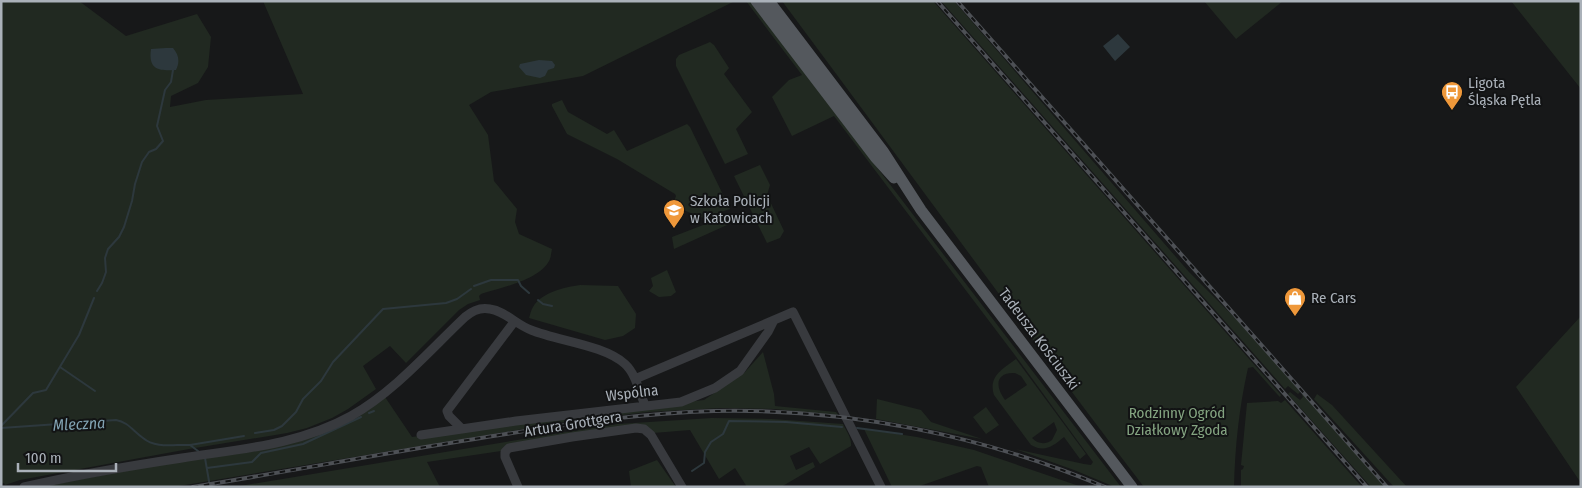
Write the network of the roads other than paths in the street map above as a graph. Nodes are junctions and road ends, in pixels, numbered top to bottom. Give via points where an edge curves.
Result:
1 (756, 1) edge
2 (769, 1) edge
3 (921, 210) junction
4 (514, 322) junction
5 (773, 322) junction
6 (635, 378) junction
7 (645, 405) junction
8 (462, 429) junction
9 (421, 434) dead end
10 (1129, 483) edge
11 (24, 487) edge
12 (518, 487) edge
13 (682, 487) edge
14 (881, 487) edge

1 - 3 main road, Tadeusza Kościuszki via 875,157
2 - 3 main road, Tadeusza Kościuszki via 883,151
3 - 10 main road, Tadeusza Kościuszki
4 - 6 street, Wspólna via 610,355 627,366
4 - 8 street via 447,411
4 - 11 street, Wspólna via 485,308 468,314 392,387 370,404 324,429 294,439
5 - 6 street, Wspólna
5 - 7 street, Wspólna via 740,371 715,388 681,402
5 - 14 street, Wspólna via 793,312
6 - 7 street
7 - 8 street, Wspólna
8 - 9 street, Wspólna
12 - 13 street, Artura Grottgera via 505,457 509,448 636,428 651,435

